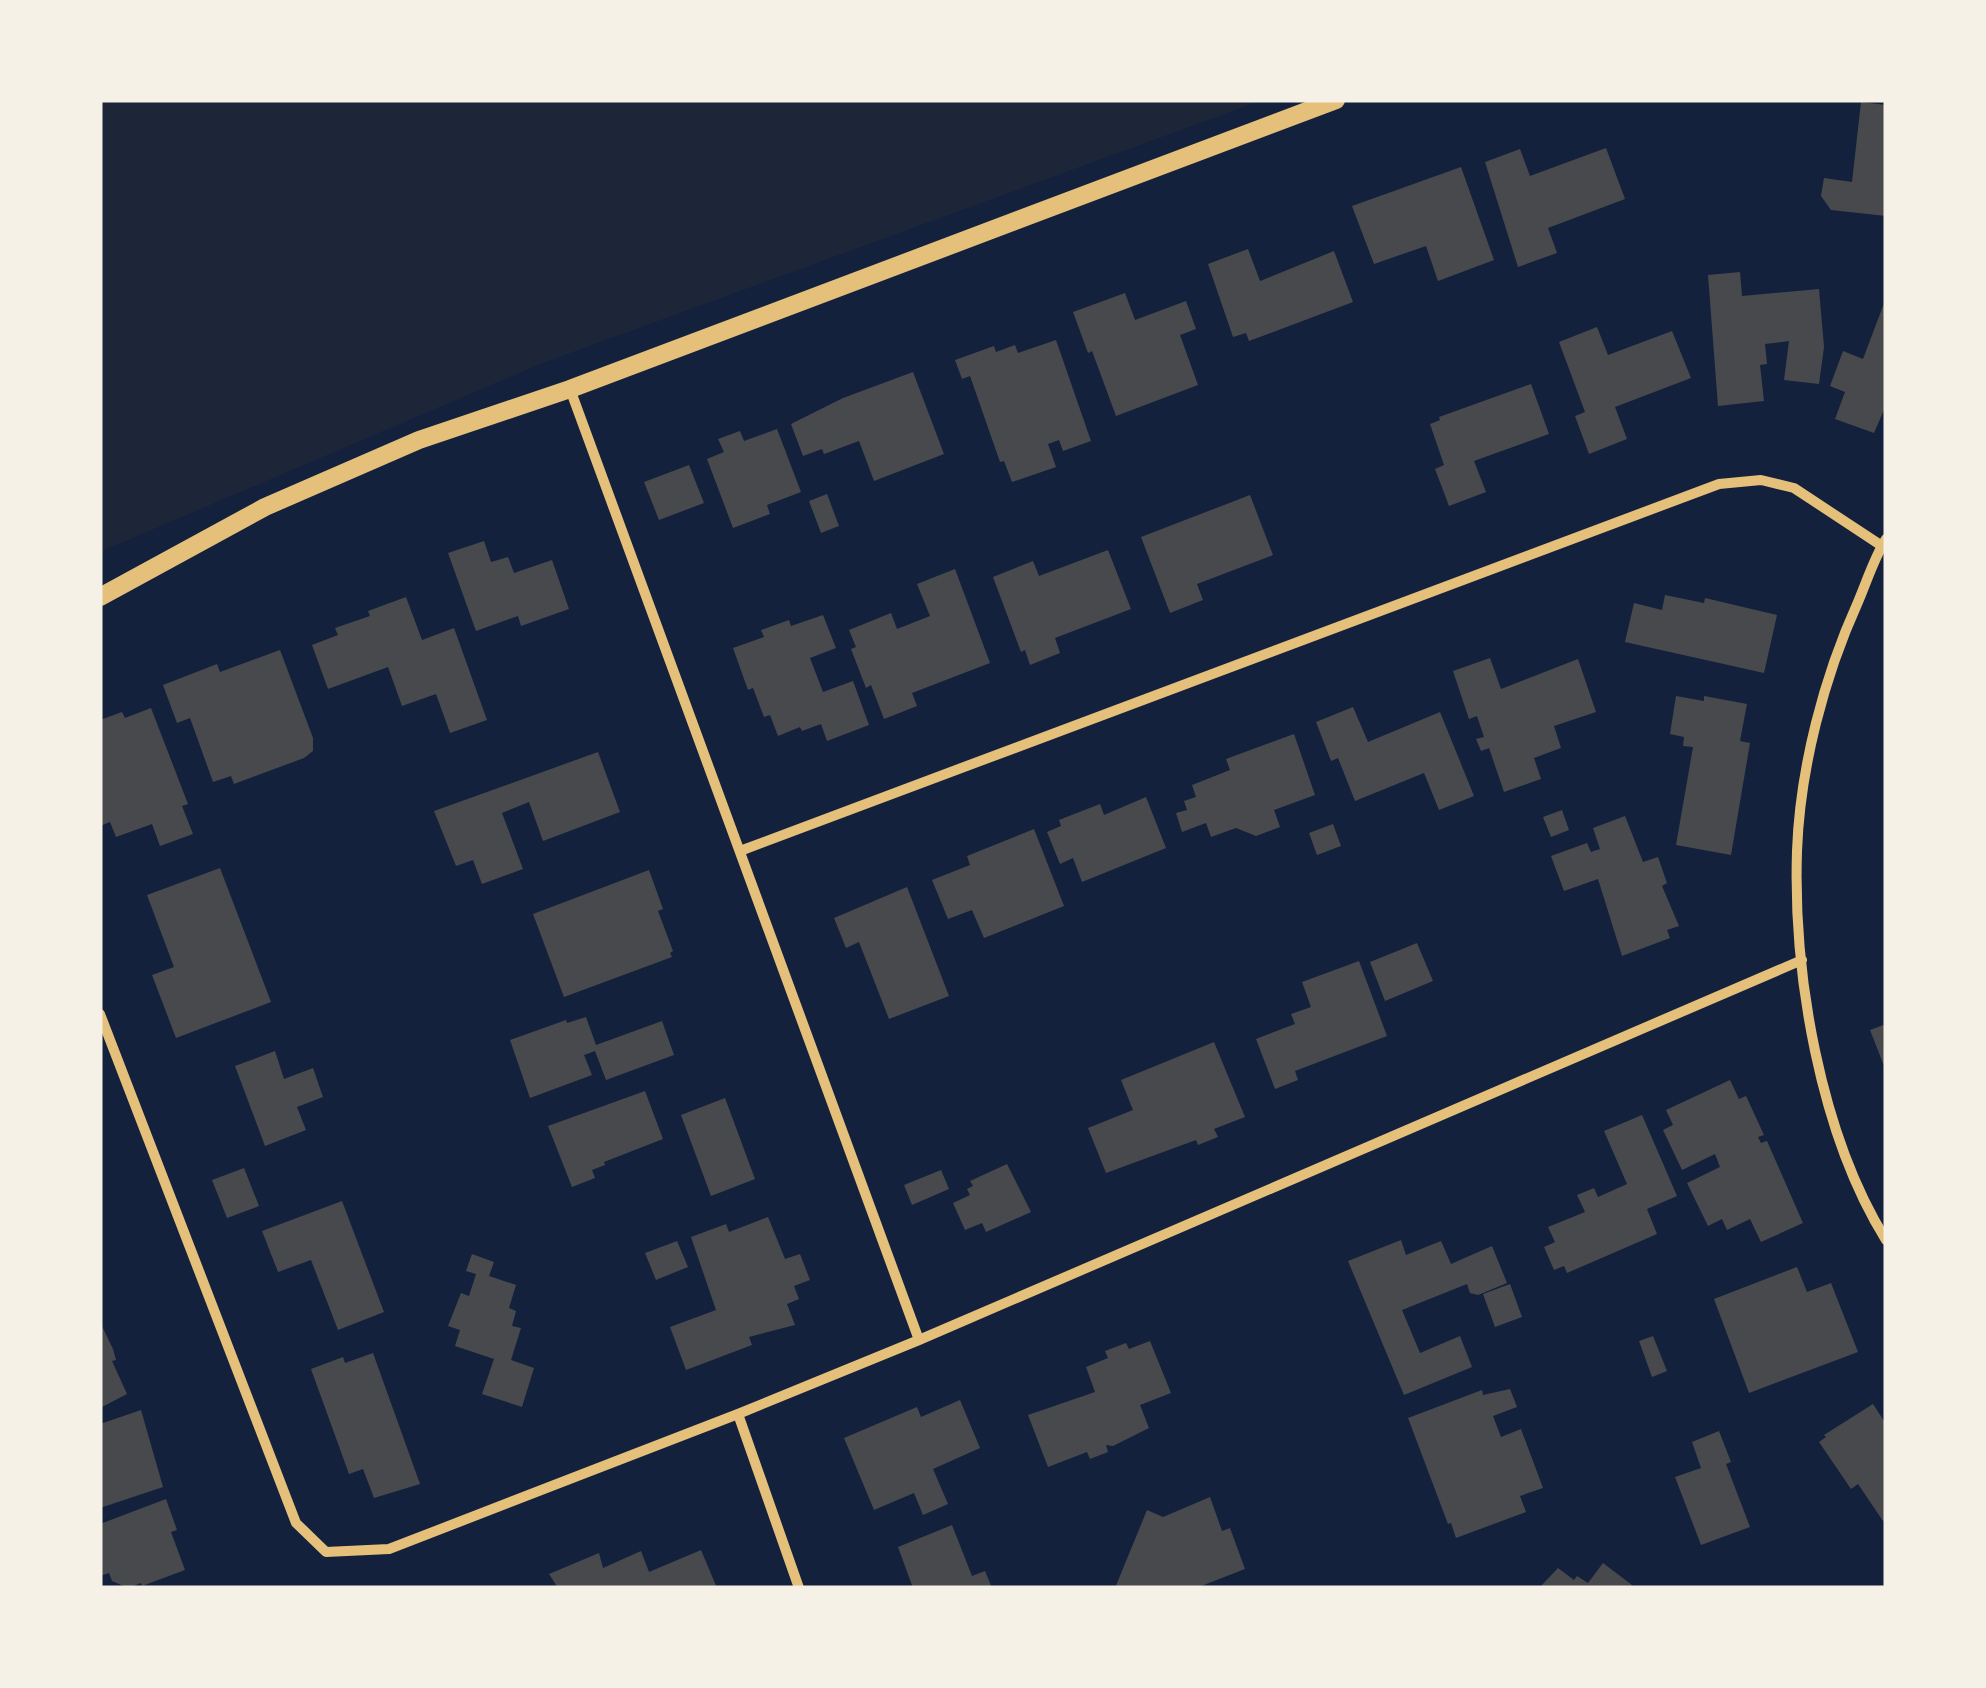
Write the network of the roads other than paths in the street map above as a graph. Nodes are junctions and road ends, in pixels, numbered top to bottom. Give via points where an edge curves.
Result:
1 (1336, 100) edge
2 (570, 389) junction
3 (1884, 543) edge
4 (100, 597) edge
5 (740, 851) junction
6 (1802, 960) junction
7 (100, 1014) edge
8 (1886, 1240) edge
9 (919, 1340) junction
10 (738, 1414) junction
11 (800, 1588) edge

1 - 2 street
2 - 4 street via 419,440 265,507
2 - 5 street
3 - 5 street via 1794,488 1760,480 1720,484
3 - 6 street via 1835,653 1810,750 1797,850
5 - 9 street
6 - 8 street via 1816,1053 1842,1145
6 - 9 street
7 - 10 street via 296,1523 326,1552 389,1549
9 - 10 street
10 - 11 street

